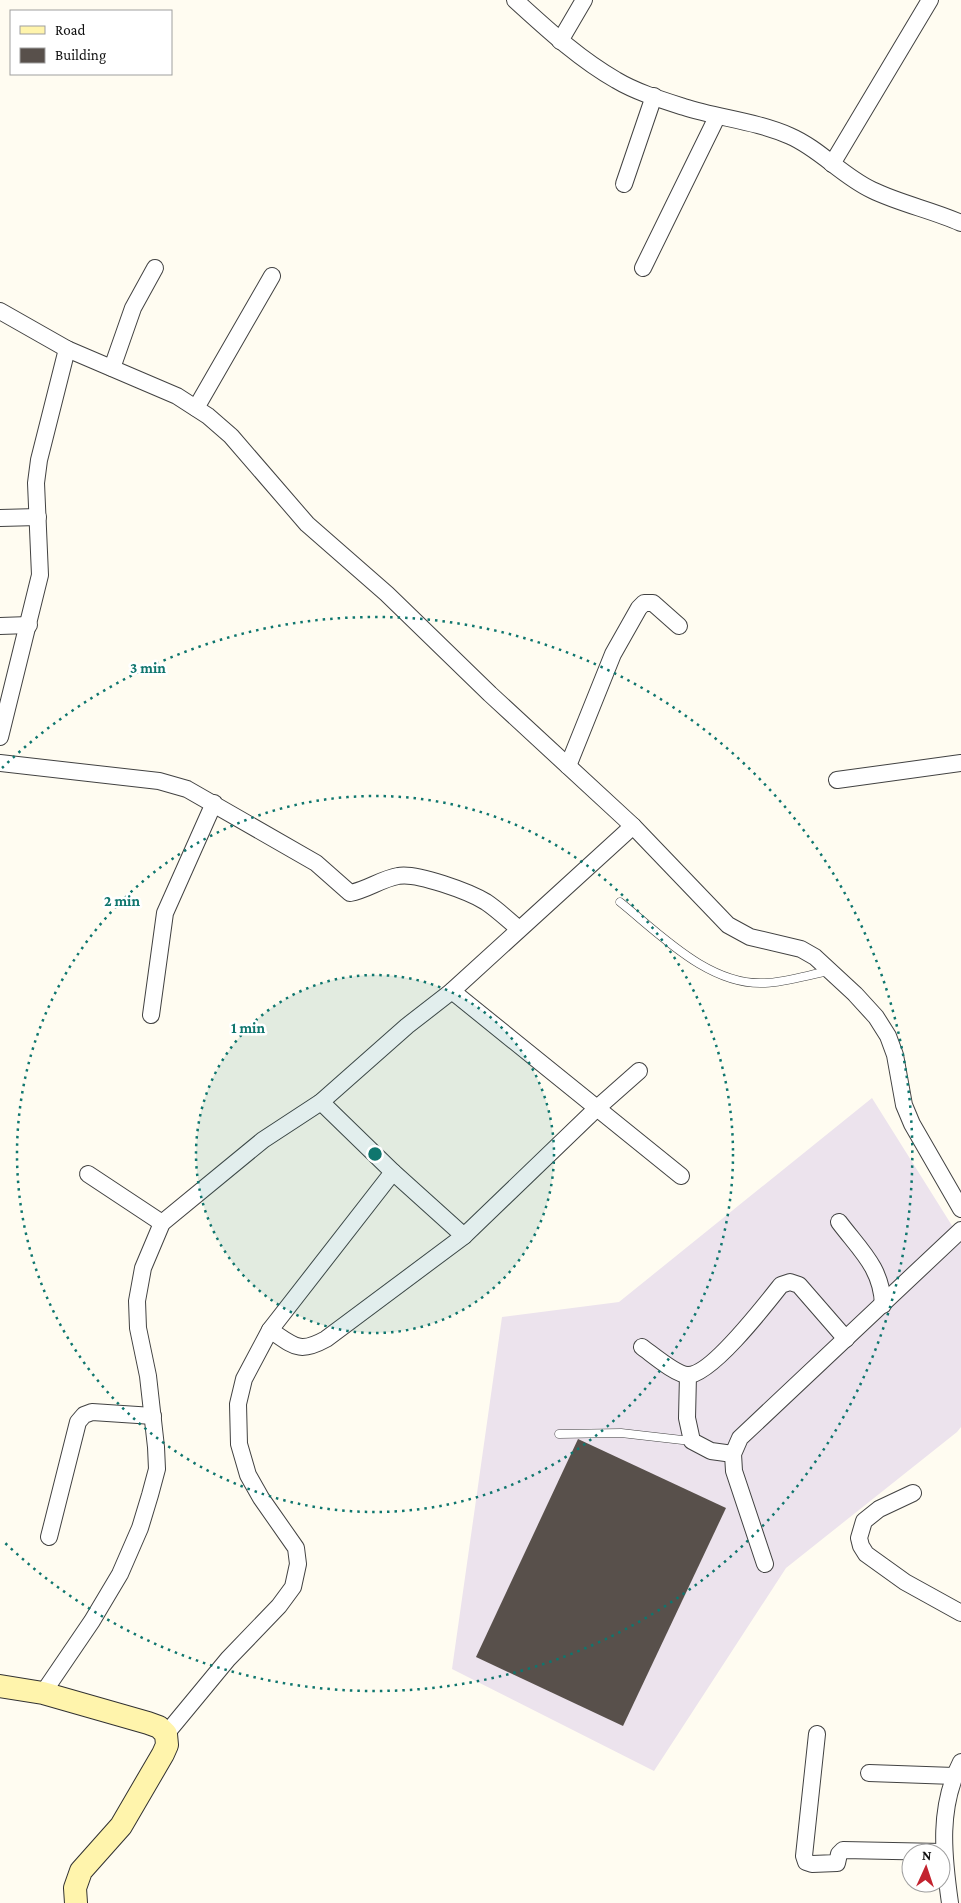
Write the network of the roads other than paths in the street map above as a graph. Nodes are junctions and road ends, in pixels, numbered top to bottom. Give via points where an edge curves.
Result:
1 (515, 0) edge
2 (584, 0) edge
3 (930, 0) edge
4 (560, 41) junction
5 (654, 96) junction
6 (717, 117) junction
7 (832, 164) junction
8 (624, 184) dead end
9 (961, 223) edge
10 (155, 268) dead end
11 (643, 268) dead end
12 (272, 276) dead end
13 (0, 310) edge
14 (67, 349) junction
15 (112, 368) junction
16 (196, 408) junction
17 (0, 518) edge
18 (38, 518) junction
19 (29, 625) junction
20 (0, 626) edge
21 (679, 626) dead end
22 (0, 737) edge
23 (961, 762) edge
24 (0, 763) edge
25 (568, 766) junction
26 (838, 780) dead end
27 (214, 802) junction
28 (633, 826) junction
29 (620, 902) dead end
30 (519, 930) junction
31 (830, 971) junction
32 (452, 991) junction
33 (151, 1015) dead end
34 (639, 1071) dead end
35 (321, 1102) junction
36 (596, 1109) junction
37 (393, 1172) junction
38 (88, 1174) dead end
39 (680, 1176) dead end
40 (961, 1209) edge
41 (838, 1222) dead end
42 (162, 1223) junction
43 (961, 1230) edge
44 (464, 1236) junction
45 (883, 1305) junction
46 (270, 1330) junction
47 (846, 1339) junction
48 (642, 1347) dead end
49 (688, 1375) junction
50 (153, 1416) junction
51 (559, 1434) dead end
52 (692, 1441) junction
53 (733, 1454) junction
54 (912, 1493) dead end
55 (49, 1537) dead end
56 (765, 1564) dead end
57 (961, 1613) edge
58 (0, 1686) edge
59 (43, 1693) junction
60 (166, 1734) junction
61 (817, 1734) dead end
62 (957, 1769) edge
63 (869, 1773) dead end
64 (943, 1843) edge
65 (901, 1851) edge
66 (76, 1903) edge

1 - 4 street
2 - 4 street
3 - 7 street
4 - 5 street via 617,81
5 - 6 street
5 - 8 street
6 - 7 street via 788,135 807,144
6 - 11 street
7 - 9 street via 870,190
10 - 15 street via 133,308
12 - 16 street
13 - 14 street
14 - 15 street
14 - 18 street via 39,460 36,483
15 - 16 street via 177,396
16 - 25 street via 231,436 306,524 387,594
17 - 18 street
18 - 19 street via 40,575
19 - 20 street
19 - 22 street
21 - 25 street via 653,603 644,603 639,608 613,654
23 - 26 street
24 - 27 street via 159,781
25 - 28 street
27 - 30 street via 316,863 350,893 400,875 411,875 474,896
27 - 33 street via 165,913
28 - 30 street
28 - 31 street via 728,925 750,937 802,950
29 - 31 lane via 688,956 715,972 747,982 764,983
30 - 32 street
31 - 40 street via 876,1017 888,1036 895,1055 900,1090 912,1124
32 - 35 street
32 - 36 street
34 - 36 street
35 - 37 street
35 - 42 street via 262,1140
36 - 39 street
36 - 44 street
37 - 44 street
37 - 46 street
38 - 42 street
41 - 45 street via 876,1269
42 - 50 street via 143,1268 137,1302 138,1328
43 - 45 street
44 - 46 street via 313,1346 305,1349 295,1347
45 - 47 street
46 - 60 street via 244,1379 238,1404 239,1444 248,1474 261,1498 296,1548 298,1564 293,1587 280,1606 228,1659
47 - 49 street via 799,1285 790,1282 781,1285 736,1340 697,1373
47 - 53 street via 740,1438
48 - 49 street via 680,1374
49 - 52 street via 687,1418
50 - 55 street via 92,1412 84,1415 78,1422
50 - 59 street via 157,1469 140,1528 120,1574
51 - 52 lane via 621,1433
52 - 53 street via 711,1451
53 - 56 street via 734,1472
54 - 57 street via 879,1509 864,1521 861,1546 866,1554 905,1582
58 - 59 street
59 - 60 street via 148,1723
60 - 66 street via 167,1745 163,1754 121,1826 81,1871 75,1888
61 - 65 street via 804,1856 806,1862 838,1863 843,1850
62 - 63 street
62 - 64 street via 944,1813

